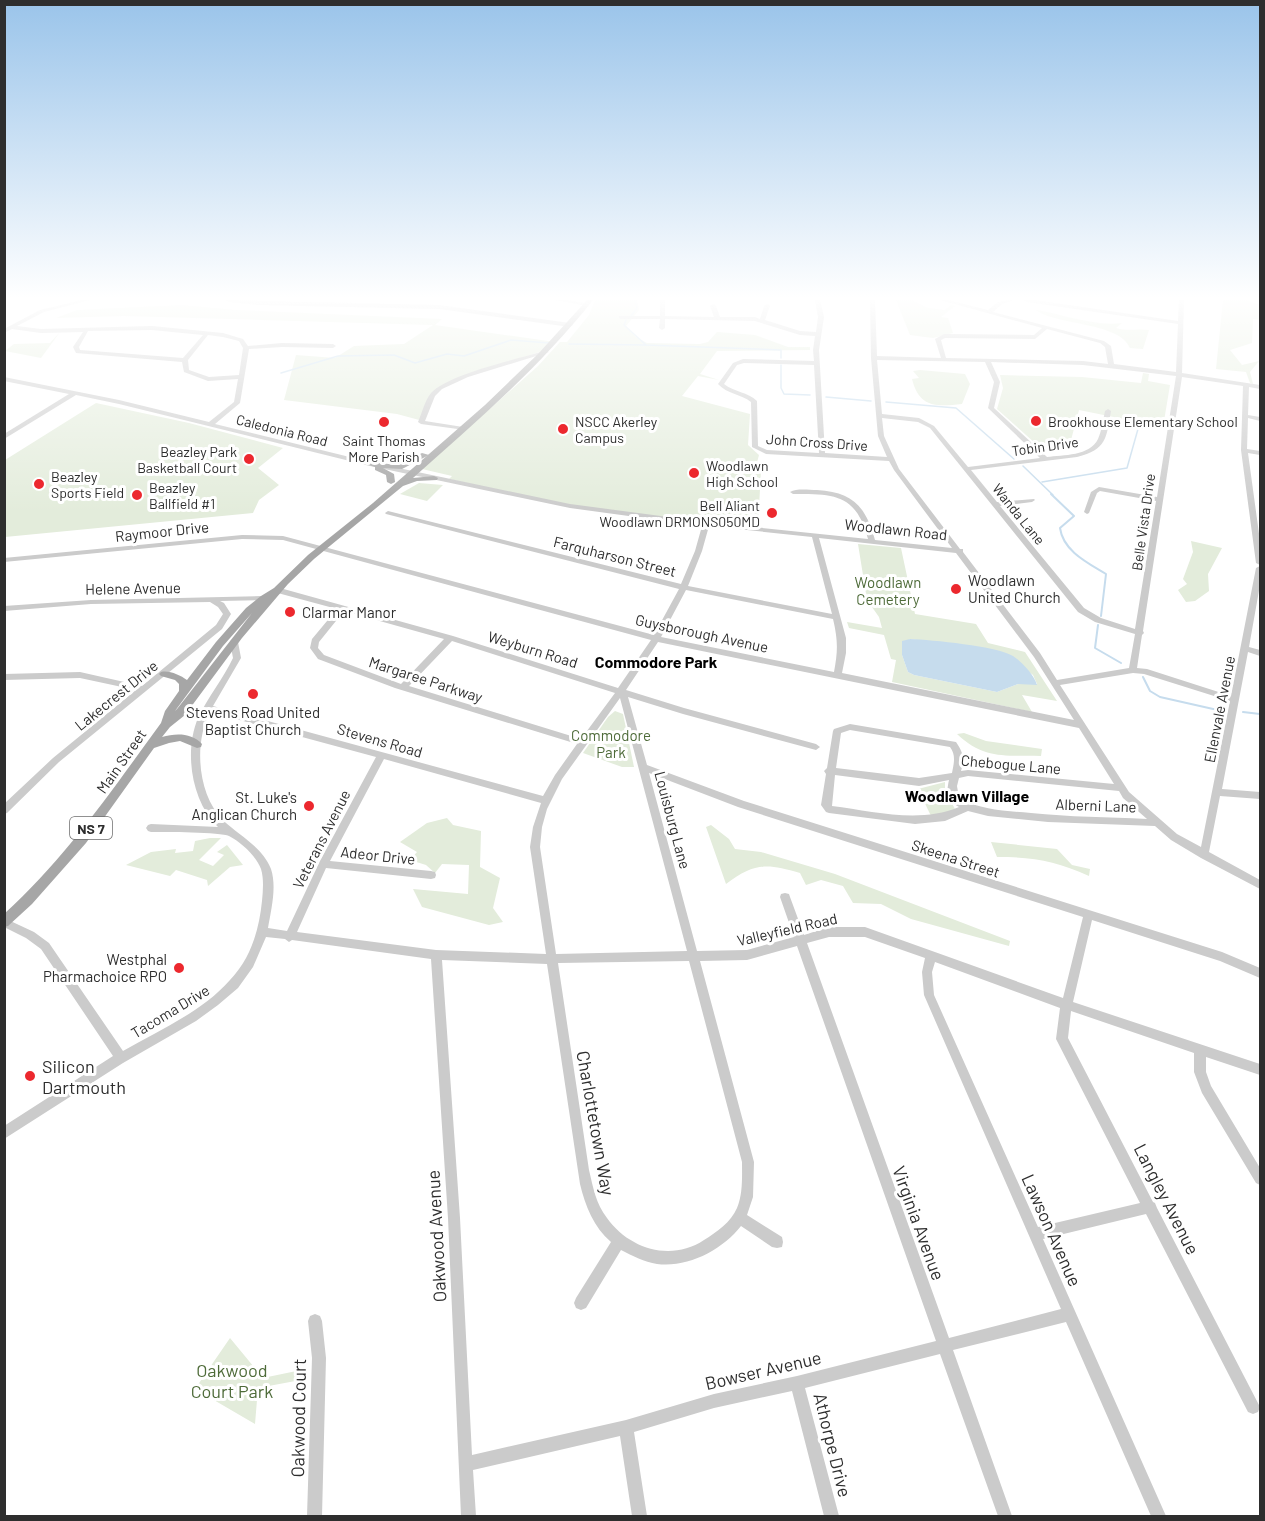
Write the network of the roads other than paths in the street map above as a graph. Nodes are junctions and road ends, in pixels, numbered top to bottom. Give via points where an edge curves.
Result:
1 (188, 371) edge
2 (243, 371) edge
3 (483, 371) edge
4 (526, 371) edge
5 (730, 371) edge
6 (817, 371) edge
7 (875, 371) edge
8 (992, 371) edge
9 (1152, 371) edge
10 (1179, 371) edge
11 (1179, 375) junction
12 (242, 376) junction
13 (4, 379) edge
14 (1246, 385) junction
15 (1260, 387) edge
16 (75, 393) junction
17 (1108, 411) dead end
18 (879, 416) junction
19 (1245, 416) junction
20 (1260, 419) edge
21 (211, 424) junction
22 (460, 428) junction
23 (4, 437) edge
24 (1244, 450) junction
25 (1260, 453) edge
26 (822, 454) junction
27 (426, 458) junction
28 (890, 459) junction
29 (1045, 459) junction
30 (370, 464) junction
31 (966, 469) junction
32 (409, 472) junction
33 (434, 478) junction
34 (394, 485) junction
35 (793, 492) dead end
36 (1251, 499) junction
37 (1032, 500) dead end
38 (1160, 500) junction
39 (1260, 501) edge
40 (996, 504) junction
41 (1086, 512) dead end
42 (388, 513) dead end
43 (706, 524) junction
44 (815, 536) junction
45 (872, 542) junction
46 (1260, 545) edge
47 (321, 548) junction
48 (960, 551) junction
49 (4, 560) edge
50 (1260, 563) edge
51 (1260, 568) edge
52 (686, 588) junction
53 (277, 590) junction
54 (1258, 594) edge
55 (262, 598) junction
56 (213, 601) junction
57 (342, 608) junction
58 (4, 609) edge
59 (836, 617) junction
60 (1140, 633) junction
61 (450, 638) junction
62 (658, 639) junction
63 (234, 642) junction
64 (1245, 648) junction
65 (1260, 653) edge
66 (1133, 670) junction
67 (164, 674) junction
68 (837, 676) junction
69 (4, 677) edge
70 (1056, 683) junction
71 (403, 687) junction
72 (144, 689) junction
73 (622, 690) junction
74 (184, 693) junction
75 (1235, 700) junction
76 (208, 708) junction
77 (166, 724) junction
78 (1081, 725) junction
79 (584, 743) junction
80 (197, 744) junction
81 (149, 747) junction
82 (816, 747) dead end
83 (381, 756) junction
84 (644, 768) junction
85 (829, 771) junction
86 (957, 774) junction
87 (1120, 788) junction
88 (1218, 792) junction
89 (1260, 796) edge
90 (544, 800) junction
91 (966, 808) junction
92 (4, 810) edge
93 (1154, 822) junction
94 (151, 828) dead end
95 (229, 831) junction
96 (1204, 855) junction
97 (323, 864) junction
98 (431, 874) dead end
99 (1260, 885) edge
100 (785, 897) dead end
101 (1088, 917) junction
102 (4, 922) edge
103 (263, 932) junction
104 (289, 937) junction
105 (800, 941) junction
106 (436, 955) junction
107 (931, 955) junction
108 (550, 958) junction
109 (693, 958) junction
110 (1260, 973) edge
111 (1068, 1005) junction
112 (1200, 1049) junction
113 (121, 1058) junction
114 (1260, 1069) edge
115 (4, 1133) edge
116 (1260, 1179) edge
117 (1151, 1207) junction
118 (739, 1217) junction
119 (1035, 1234) junction
120 (619, 1242) junction
121 (777, 1242) dead end
122 (581, 1303) dead end
123 (1070, 1314) junction
124 (315, 1321) dead end
125 (944, 1345) junction
126 (797, 1383) junction
127 (1253, 1407) dead end
128 (626, 1427) junction
129 (465, 1464) junction
130 (315, 1516) edge
131 (468, 1516) edge
132 (640, 1516) edge
133 (832, 1516) edge
134 (1005, 1516) edge
135 (1159, 1516) edge

1 - 12 street via 199,377
2 - 12 street
3 - 22 street via 434,392 421,422
4 - 22 main road, Main Street / NS 7
5 - 26 street, John Cross Drive via 721,384 754,400 753,444 757,449
6 - 26 street
7 - 18 street
8 - 29 street via 997,382 991,408
9 - 11 street
10 - 11 street, Belle Vista Drive
11 - 14 street
11 - 38 street, Belle Vista Drive
12 - 21 street via 236,405
13 - 16 street, Caledonia Road
14 - 15 street
14 - 19 street
16 - 21 street, Caledonia Road
16 - 23 street
17 - 29 street, Tobin Drive via 1098,447 1077,455
18 - 28 street via 881,436
18 - 31 street, Wanda Lane via 914,418 929,424
19 - 20 street
19 - 24 street
21 - 30 street, Caledonia Road
22 - 27 main road, Main Street / NS 7
24 - 25 street
24 - 36 street
26 - 28 street, John Cross Drive
27 - 30 main road via 399,467
27 - 32 main road, Main Street / NS 7
27 - 33 main road via 424,470
28 - 48 street
29 - 31 street, Tobin Drive
30 - 32 street, Caledonia Road
30 - 34 main road via 390,474
31 - 40 street, Wanda Lane
32 - 33 street, Woodlawn Road
32 - 34 main road, Main Street / NS 7
33 - 34 main road
33 - 43 street, Woodlawn Road via 576,507
34 - 47 main road, Main Street / NS 7 via 352,516
35 - 45 street via 847,497 866,518
36 - 39 street
36 - 46 street
37 - 40 street
38 - 41 street via 1099,489
38 - 60 street, Belle Vista Drive
40 - 60 street, Wanda Lane via 1081,610 1092,618
42 - 52 street, Farquharson Street
43 - 44 street, Woodlawn Road
43 - 52 street
44 - 45 street, Woodlawn Road
44 - 59 street
45 - 48 street, Woodlawn Road
46 - 50 street
47 - 49 street, Raymoor Drive via 284,538 249,537
47 - 53 main road, Main Street / NS 7
47 - 62 street, Guysborough Avenue
48 - 70 street, Woodlawn Road
51 - 54 street, Ellenvale Avenue
52 - 59 street, Farquharson Street
52 - 62 street
53 - 55 main road, Main Street / NS 7
53 - 57 street, Weyburn Road
53 - 63 main road, Main Street / NS 7
54 - 64 street, Ellenvale Avenue
55 - 56 street, Helene Avenue
55 - 74 main road, Main Street / NS 7
56 - 58 street, Helene Avenue via 91,602
56 - 67 street, Lakecrest Drive via 226,611 223,623
57 - 61 street, Weyburn Road
57 - 71 street, Margaree Parkway via 315,641 317,654
59 - 68 street via 842,645
60 - 66 street, Belle Vista Drive
61 - 71 street
61 - 73 street, Weyburn Road
62 - 68 street, Guysborough Avenue
62 - 73 street
63 - 76 street, Tacoma Drive via 237,658
63 - 77 main road, Main Street / NS 7 via 181,712
64 - 65 street
64 - 75 street, Ellenvale Avenue
66 - 70 street
66 - 75 street
67 - 72 street, Lakecrest Drive
67 - 74 main road via 181,680
68 - 78 street, Guysborough Avenue
69 - 72 street via 80,675
70 - 78 street, Woodlawn Road
71 - 79 street, Margaree Parkway
72 - 92 street, Lakecrest Drive via 46,768
73 - 79 street
73 - 82 street, Weyburn Road
73 - 84 street, Louisburg Lane
74 - 77 main road, Main Street / NS 7 via 170,711
75 - 88 street, Ellenvale Avenue
76 - 80 street, Tacoma Drive via 199,725
76 - 83 street, Stevens Road
77 - 81 main road, Main Street / NS 7
78 - 87 street, Woodlawn Road
79 - 90 street
80 - 81 main road via 178,737
80 - 95 street, Tacoma Drive via 202,799
81 - 102 main road, Main Street / NS 7 via 73,851
83 - 90 street, Stevens Road
83 - 97 street, Veterans Avenue
84 - 101 street, Skeena Street via 741,804
84 - 109 street, Louisburg Lane
85 - 86 street, Chebogue Lane via 919,782
85 - 86 street via 836,733 847,727 951,743 960,758
85 - 91 street via 826,805 838,812 915,820 945,817
86 - 87 street, Chebogue Lane
86 - 91 street via 951,790
87 - 93 street, Woodlawn Road
88 - 89 street
88 - 96 street, Ellenvale Avenue
90 - 108 street, Charlottetown Way via 537,820 535,847
91 - 93 street, Alberni Lane via 1041,818
93 - 96 street, Woodlawn Road
94 - 95 street
95 - 103 street, Tacoma Drive via 255,852 266,868
96 - 99 street, Woodlawn Road
97 - 98 street, Adeor Drive
97 - 104 street, Veterans Avenue
100 - 105 street, Virginia Avenue
101 - 110 street, Skeena Street via 1222,957
101 - 111 street, Langley Avenue
102 - 113 street via 45,946
103 - 104 street, Valleyfield Road
103 - 113 street, Tacoma Drive via 250,962 223,997
104 - 106 street, Valleyfield Road
105 - 107 street, Valleyfield Road via 829,932 854,931 877,935
105 - 109 street, Valleyfield Road via 747,955
105 - 125 street, Virginia Avenue
106 - 108 street, Valleyfield Road
106 - 129 street, Oakwood Avenue via 454,1218
107 - 111 street, Valleyfield Road
107 - 119 street, Lawson Avenue via 927,972 929,995
108 - 109 street, Valleyfield Road
108 - 120 street, Charlottetown Way via 588,1191 600,1220
109 - 118 street via 748,1162 745,1202
111 - 112 street, Valleyfield Road
111 - 117 street, Langley Avenue via 1062,1039
112 - 114 street, Valleyfield Road
112 - 116 street via 1200,1072 1206,1089
113 - 115 street, Tacoma Drive
117 - 119 street
117 - 127 street, Langley Avenue
118 - 120 street, Charlottetown Way via 708,1246 684,1257 642,1255
118 - 121 street
119 - 123 street, Lawson Avenue
120 - 122 street
123 - 125 street, Bowser Avenue
123 - 135 street, Lawson Avenue
124 - 130 street, Oakwood Court via 319,1358
125 - 126 street, Bowser Avenue
125 - 134 street, Virginia Avenue
126 - 128 street, Bowser Avenue via 714,1401
126 - 133 street, Athorpe Drive
128 - 129 street, Bowser Avenue
128 - 132 street
129 - 131 street, Oakwood Avenue

